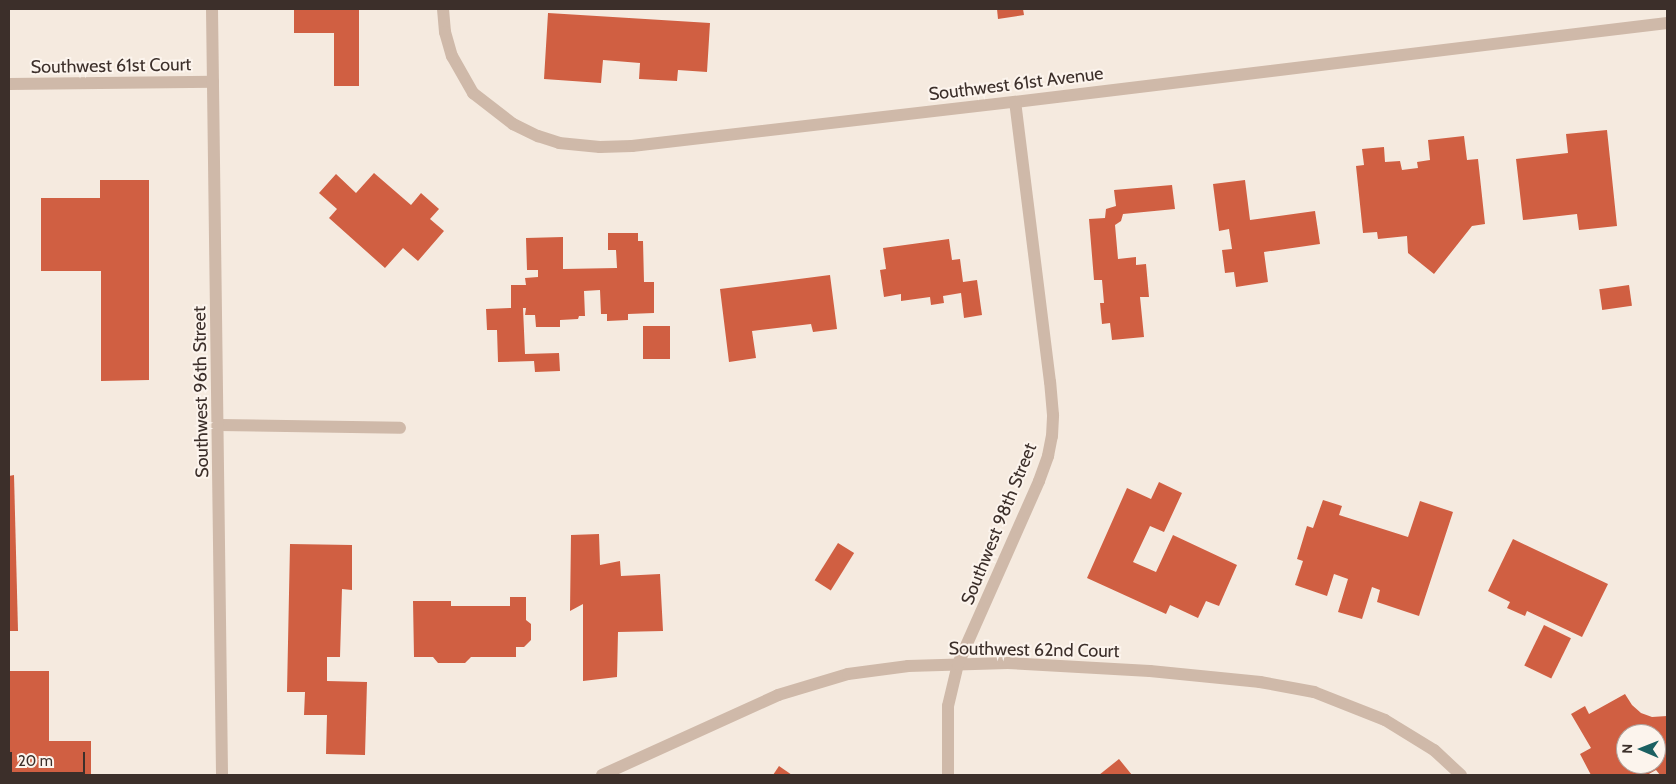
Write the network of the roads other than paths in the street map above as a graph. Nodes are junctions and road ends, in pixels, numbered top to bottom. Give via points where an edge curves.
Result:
1 (212, 9) edge
2 (443, 9) edge
3 (1667, 24) edge
4 (213, 82) junction
5 (9, 84) edge
6 (1015, 102) junction
7 (219, 425) junction
8 (400, 428) dead end
9 (958, 664) junction
10 (222, 775) edge
11 (602, 775) edge
12 (948, 775) edge
13 (1461, 775) edge

1 - 4 street, Southwest 96th Street
2 - 6 street, Southwest 61st Avenue via 452,56 473,93 513,124 558,143 632,146
3 - 6 street, Southwest 61st Avenue
4 - 5 street, Southwest 61st Court
4 - 7 street, Southwest 96th Street
6 - 9 street, Southwest 98th Street via 1050,382 1052,436 1039,481
7 - 8 street
7 - 10 street, Southwest 96th Street
9 - 11 street, Southwest 62nd Court via 881,668 816,683 737,712
9 - 12 street, Southwest 98th Street via 948,706
9 - 13 street, Southwest 62nd Court via 1102,667 1290,686 1385,720 1434,750

